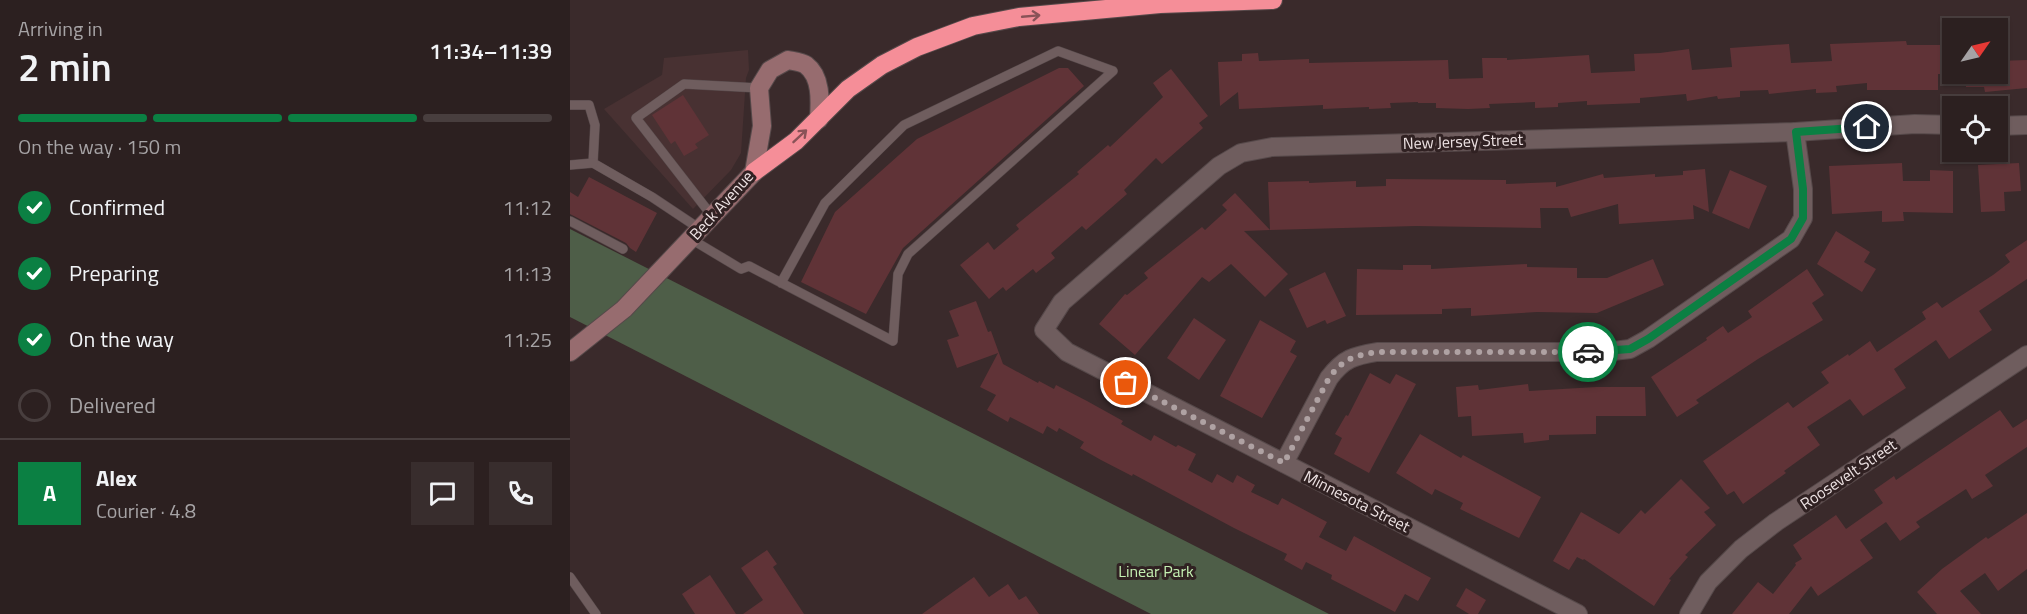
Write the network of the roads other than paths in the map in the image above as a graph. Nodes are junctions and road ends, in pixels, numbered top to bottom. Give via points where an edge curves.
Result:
1 (1273, 0) edge
2 (759, 88) junction
3 (570, 105) edge
4 (819, 119) junction
5 (1942, 125) edge
6 (2027, 125) edge
7 (2008, 126) edge
8 (1796, 132) junction
9 (593, 163) junction
10 (570, 165) edge
11 (754, 172) junction
12 (570, 221) edge
13 (701, 228) junction
14 (623, 249) dead end
15 (781, 283) junction
16 (1044, 330) joint
17 (570, 352) edge
18 (2027, 355) edge
19 (1284, 463) junction
20 (570, 577) edge
21 (596, 614) edge
22 (1578, 614) edge
23 (1689, 614) edge

4 -> 1 highway via 848,89 882,65 973,26 1018,17 1160,4
2 - 4 main road via 770,70 788,60 806,65 816,80
2 - 11 main road, Beck Avenue via 762,126
2 - 13 lane via 684,84 636,118
3 - 9 lane via 589,105 595,125
11 -> 4 highway
5 - 8 street, New Jersey Street
6 - 7 street
8 - 16 street, New Jersey Street via 1272,147 1241,153 1219,166 1062,302
8 - 19 street via 1803,218 1791,239 1648,339 1630,349 1605,352 1377,352 1352,356 1329,378
9 - 10 lane
9 - 13 lane
11 - 13 main road, Beck Avenue
12 - 14 lane
13 - 15 lane via 741,269 749,266
13 - 17 main road, Beck Avenue via 624,309
15 - 15 lane via 893,341 898,274 908,254 1113,71 1059,51 904,124 825,203
16 - 19 street, Minnesota Street via 1067,352
18 - 23 street, Roosevelt Street via 1776,522 1708,582
19 - 22 street, Minnesota Street
20 - 21 lane

